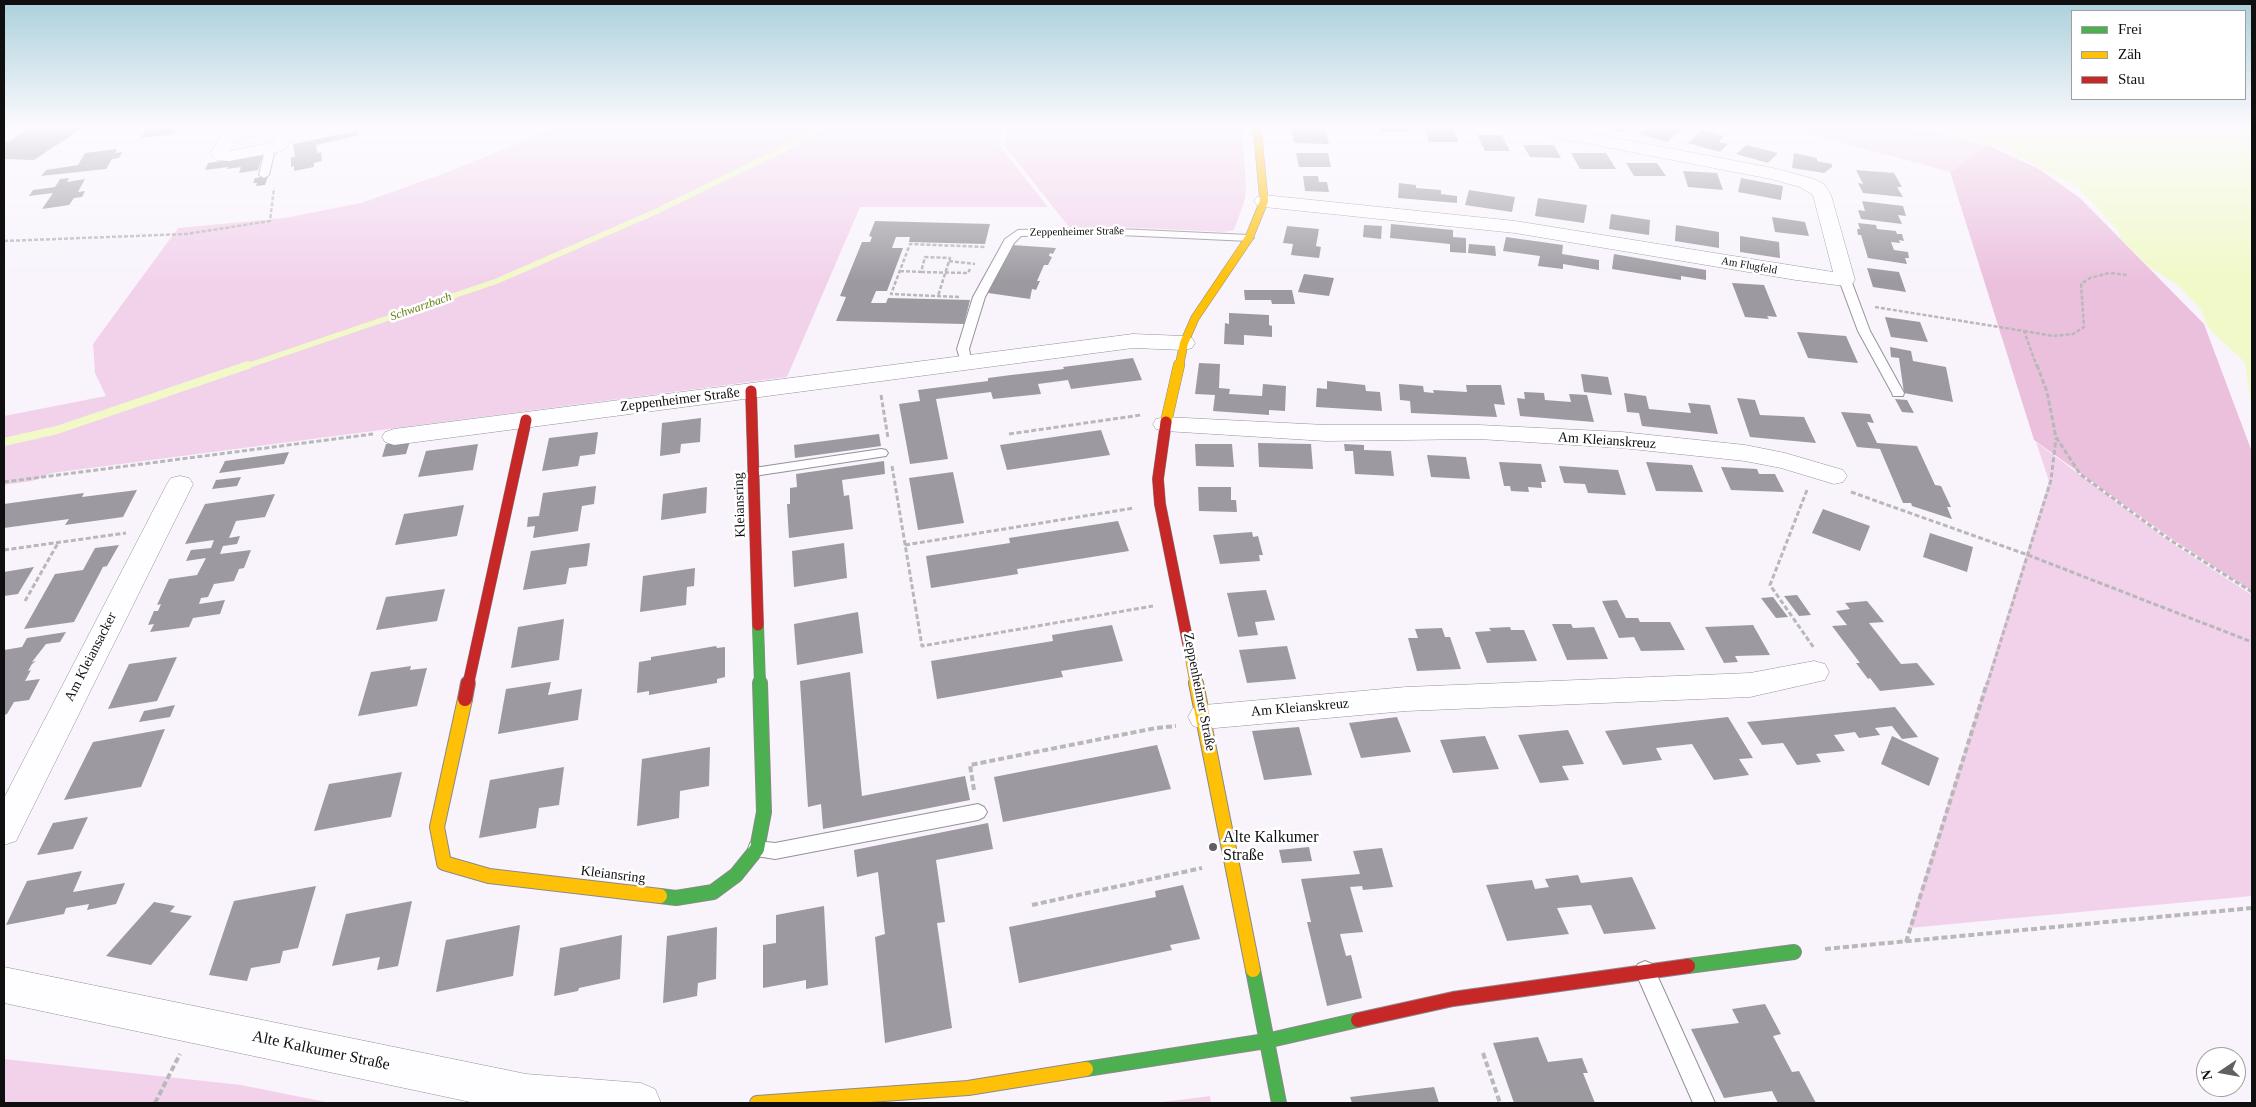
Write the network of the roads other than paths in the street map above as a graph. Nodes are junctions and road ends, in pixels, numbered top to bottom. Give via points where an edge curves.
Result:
1 (1262, 179) edge
2 (1791, 179) edge
3 (1264, 200) junction
4 (1250, 238) junction
5 (1845, 280) junction
6 (1184, 343) junction
7 (966, 363) junction
8 (751, 391) junction
9 (1898, 393) dead end
10 (526, 420) junction
11 (1166, 420) junction
12 (394, 437) road end
13 (887, 452) road end
14 (754, 472) junction
15 (1823, 473) road end
16 (180, 484) dead end
17 (1814, 672) road end
18 (1204, 720) junction
19 (978, 812) road end
20 (4, 831) edge
21 (757, 849) junction
22 (1794, 952) road end
23 (1645, 971) junction
24 (4, 985) edge
25 (1266, 1041) junction
26 (640, 1103) edge
27 (757, 1103) edge
28 (1279, 1103) edge
29 (1704, 1103) edge

1 - 3 street, Zeppenheimer Straße
2 - 5 street via 1817,188 1822,195
3 - 4 street, Zeppenheimer Straße
3 - 5 street, Am Flugfeld via 1508,226
4 - 6 street, Zeppenheimer Straße via 1195,318
4 - 7 lane, Zeppenheimer Straße via 1132,231 1018,233 1008,241 979,297 964,349
5 - 9 lane via 1864,331
6 - 7 street, Zeppenheimer Straße via 1133,341
6 - 11 street, Zeppenheimer Straße
7 - 8 street, Zeppenheimer Straße
8 - 10 street, Zeppenheimer Straße
8 - 14 street, Kleiansring
10 - 12 street, Zeppenheimer Straße
10 - 21 street, Kleiansring via 437,827 444,863 489,876 676,898 713,892 736,875
11 - 15 street, Am Kleianskreuz via 1311,433 1479,432 1622,440 1745,454 1785,461
11 - 18 street, Zeppenheimer Straße via 1158,478 1160,504
13 - 14 lane
14 - 21 street, Kleiansring via 764,812
16 - 20 street, Am Kleiansacker
17 - 18 street, Am Kleianskreuz via 1750,685 1406,699
18 - 25 street, Zeppenheimer Straße
19 - 21 lane via 775,851
22 - 23 street
23 - 25 street via 1453,999
23 - 29 lane
24 - 26 street, Alte Kalkumer Straße via 526,1094
25 - 27 street via 968,1088
25 - 28 street, Zeppenheimer Straße

